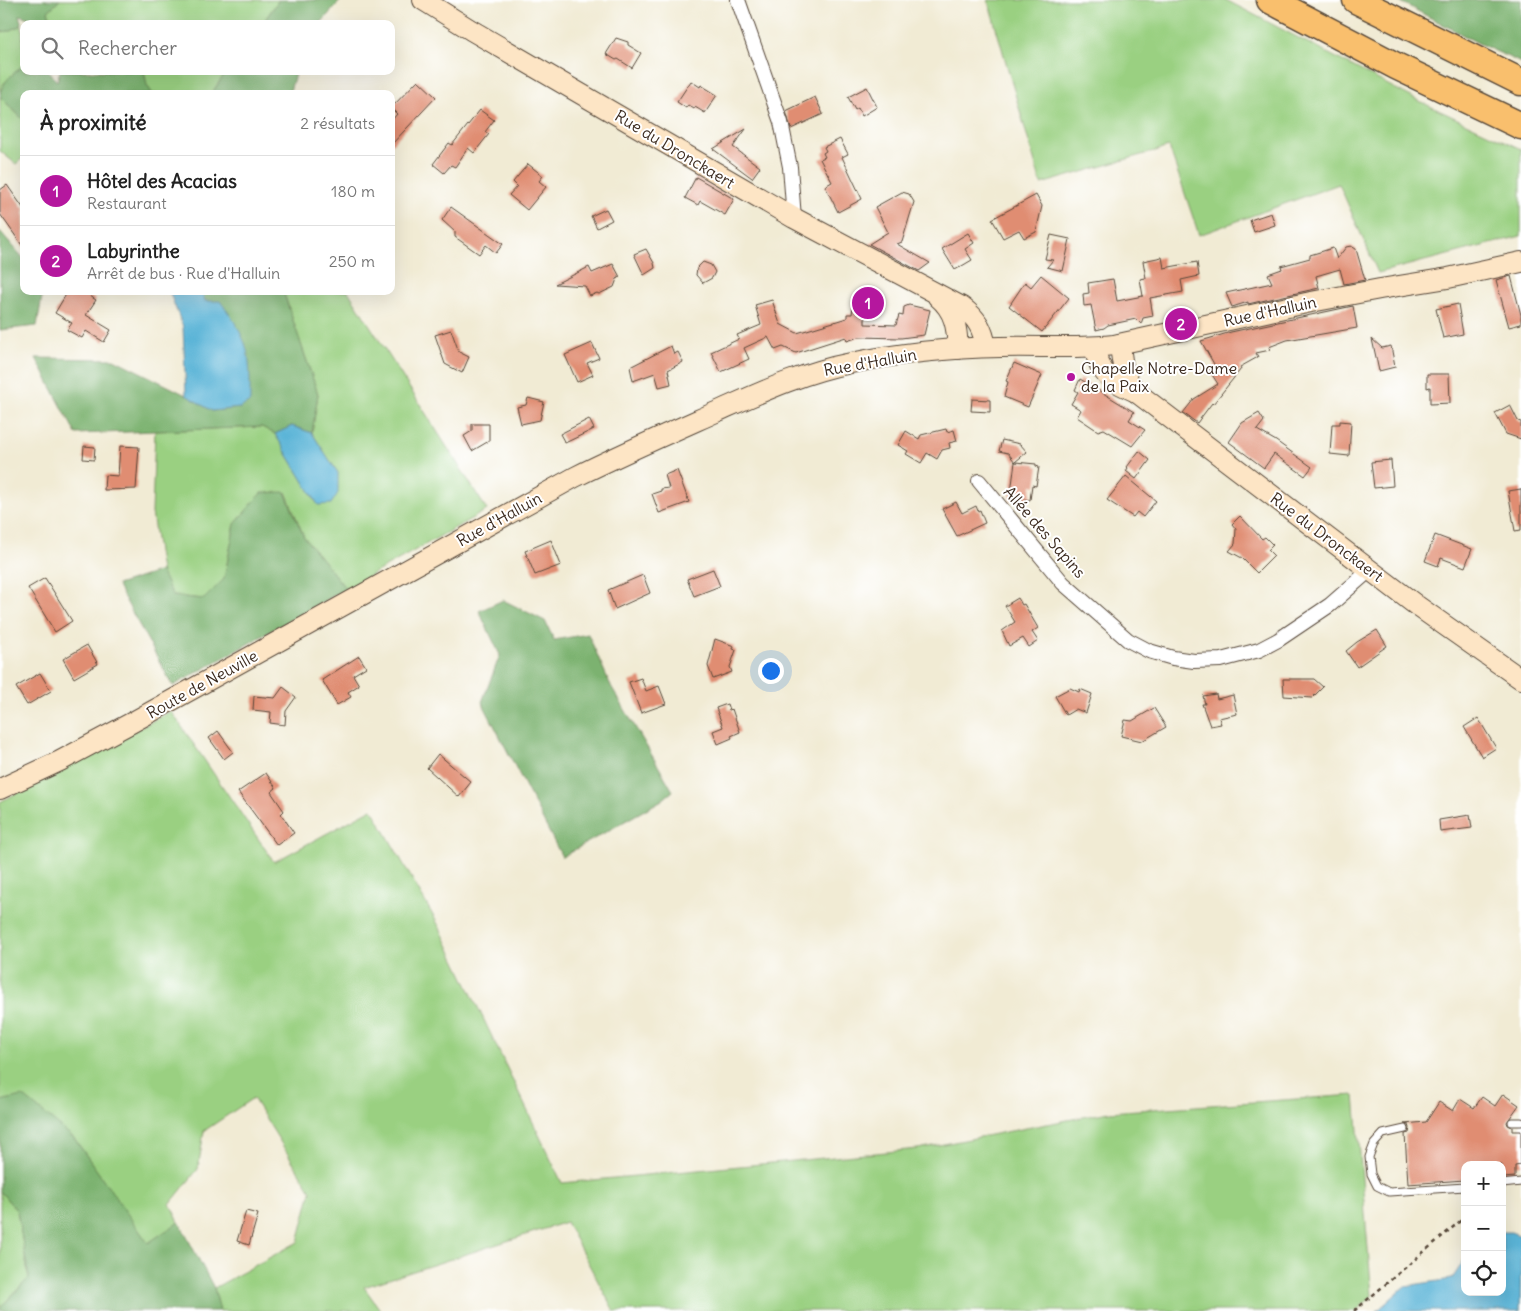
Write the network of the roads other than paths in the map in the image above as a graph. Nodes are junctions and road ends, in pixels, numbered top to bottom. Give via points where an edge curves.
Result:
1 (423, 0) edge
2 (738, 0) edge
3 (1270, 0) edge
4 (1356, 0) edge
5 (1521, 82) edge
6 (1521, 126) edge
7 (794, 218) junction
8 (1521, 250) edge
9 (1521, 262) edge
10 (1380, 289) junction
11 (930, 292) junction
12 (1120, 344) junction
13 (986, 347) junction
14 (1094, 347) junction
15 (958, 349) junction
16 (1136, 392) junction
17 (979, 481) dead end
18 (1371, 569) junction
19 (401, 574) joint
20 (1521, 679) edge
21 (0, 789) edge
22 (1512, 1122) dead end
23 (1521, 1122) edge
24 (1404, 1129) dead end
25 (1521, 1182) edge
26 (1506, 1184) edge
27 (1461, 1187) edge

1 - 7 main road, Rue du Dronckaert
2 - 7 street via 782,122
3 - 6 highway
4 - 5 highway
7 - 11 main road, Rue du Dronckaert
8 - 10 main road, Rue d'Halluin
9 - 10 main road, Rue d'Halluin
10 - 12 main road, Rue d'Halluin
11 - 13 main road, Rue du Dronckaert via 971,314 980,326
11 - 15 main road, Rue du Dronckaert via 949,307 954,316
12 - 14 main road, Rue d'Halluin
12 - 16 main road, Rue du Dronckaert via 1124,372
13 - 14 main road, Rue d'Halluin
13 - 15 main road, Rue d'Halluin
14 - 16 main road, Rue du Dronckaert via 1100,368 1108,379
15 - 19 main road, Rue d'Halluin via 850,363 806,375 754,395 575,477
16 - 18 main road, Rue du Dronckaert
17 - 18 street, Allée des Sapins via 1063,583 1128,640 1173,658 1221,660 1264,648 1330,605
18 - 20 main road, Rue du Dronckaert
19 - 21 main road, Route de Neuville via 131,724
22 - 23 lane
24 - 27 lane via 1383,1134 1374,1144 1369,1157 1371,1174 1378,1186 1389,1192
25 - 26 lane

